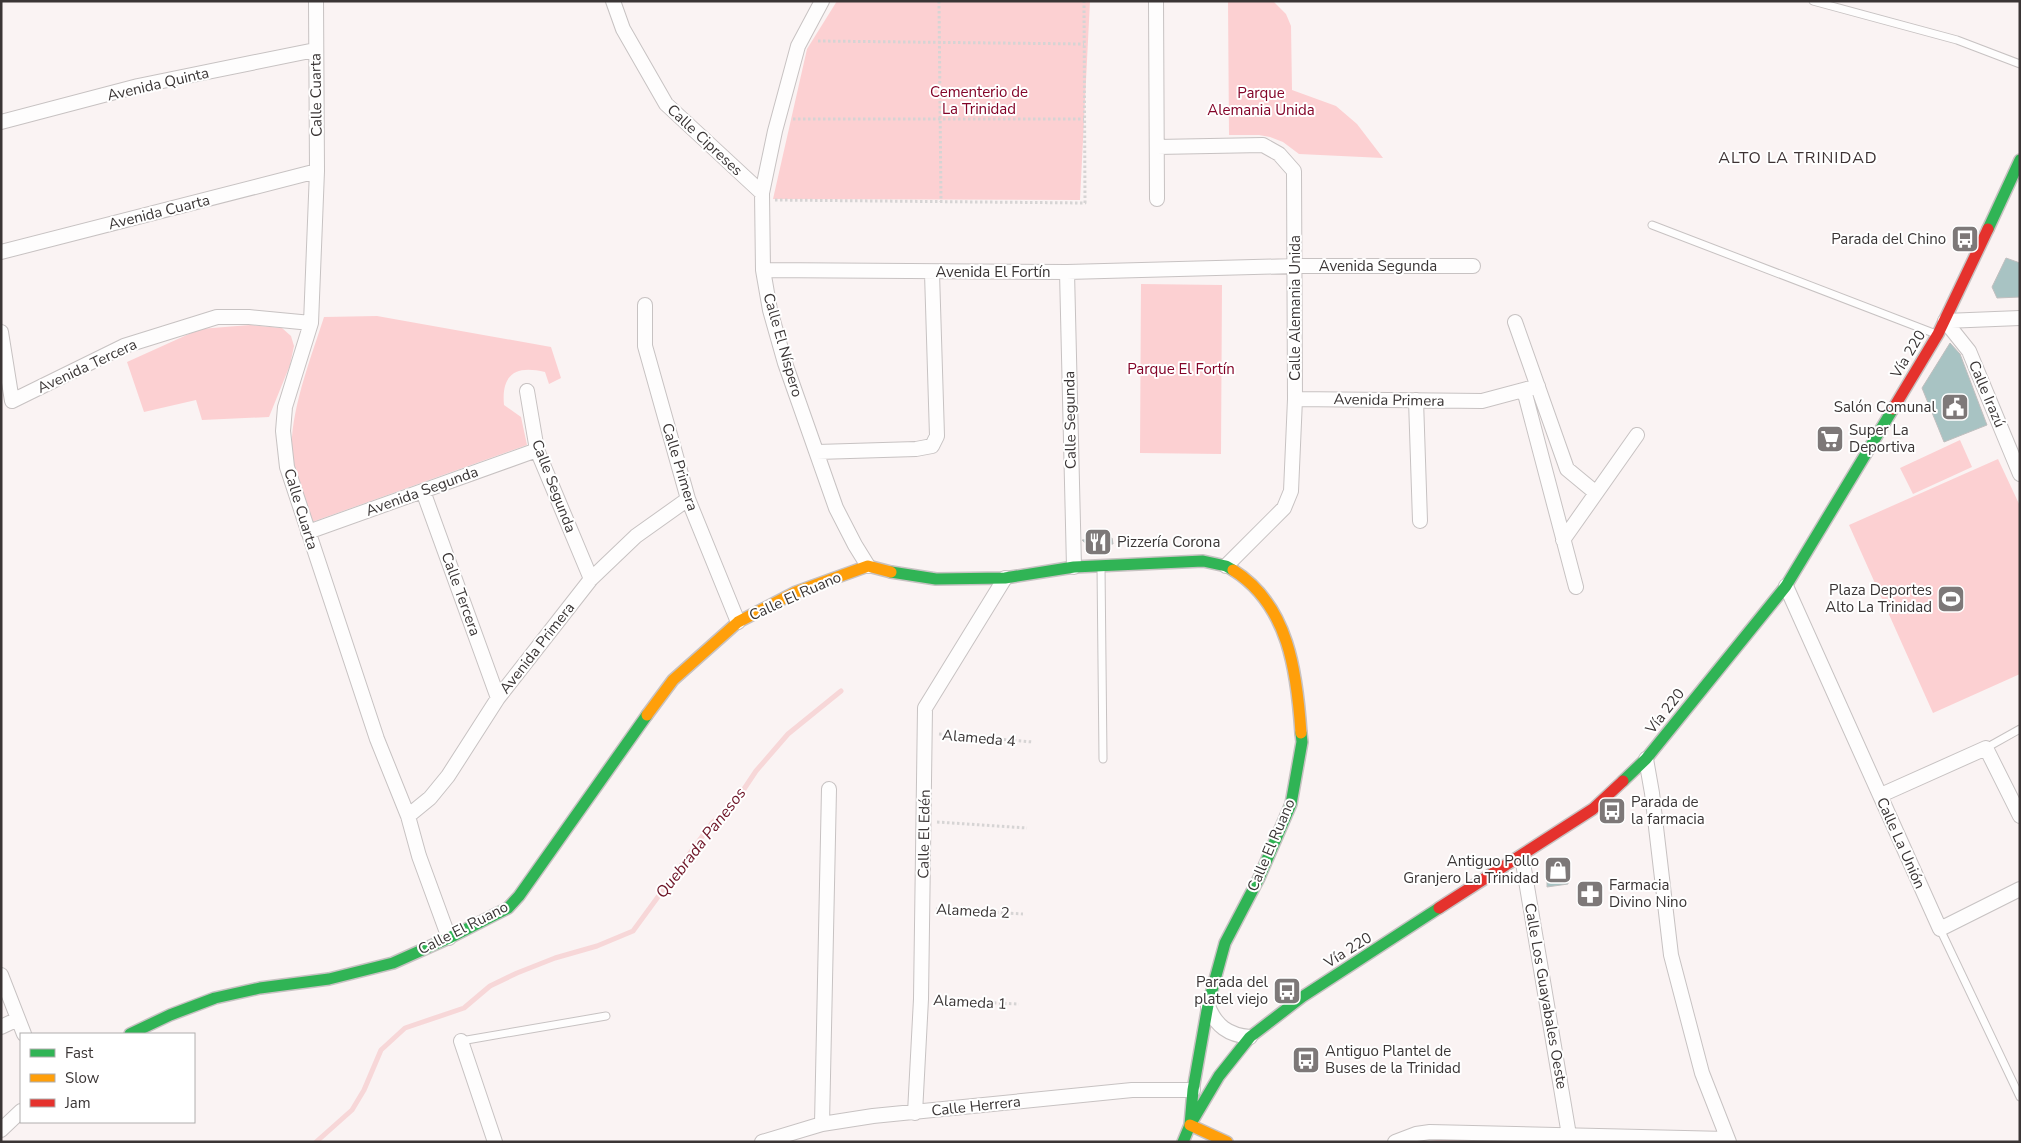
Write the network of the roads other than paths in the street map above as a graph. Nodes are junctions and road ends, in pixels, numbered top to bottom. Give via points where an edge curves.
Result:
1 (316, 1) edge
2 (613, 1) edge
3 (822, 1) edge
4 (1156, 1) edge
5 (1813, 1) edge
6 (315, 50) junction
7 (2020, 64) edge
8 (1, 122) edge
9 (1156, 147) junction
10 (2020, 160) edge
11 (317, 171) junction
12 (762, 197) junction
13 (1157, 199) dead end
14 (1652, 225) dead end
15 (1, 252) edge
16 (1295, 266) junction
17 (1473, 266) dead end
18 (1223, 268) joint
19 (763, 270) junction
20 (932, 272) junction
21 (1067, 272) junction
22 (645, 305) dead end
23 (2020, 318) edge
24 (1945, 321) junction
25 (1515, 322) dead end
26 (311, 324) junction
27 (1, 332) edge
28 (1938, 334) junction
29 (1538, 386) junction
30 (1524, 390) junction
31 (527, 391) dead end
32 (1295, 399) junction
33 (1416, 400) junction
34 (1638, 435) dead end
35 (2014, 447) edge
36 (537, 450) junction
37 (817, 452) junction
38 (2020, 474) edge
39 (423, 491) junction
40 (1596, 493) junction
41 (688, 499) junction
42 (1420, 521) dead end
43 (308, 532) junction
44 (1563, 540) junction
45 (1101, 565) junction
46 (868, 566) junction
47 (1226, 566) junction
48 (1074, 568) junction
49 (1005, 578) junction
50 (591, 579) junction
51 (1786, 586) junction
52 (1576, 588) dead end
53 (738, 622) junction
54 (498, 698) junction
55 (2020, 730) edge
56 (1986, 748) junction
57 (1103, 759) dead end
58 (1646, 759) junction
59 (829, 789) dead end
60 (1881, 795) junction
61 (408, 816) junction
62 (2020, 816) edge
63 (1522, 857) junction
64 (2020, 889) edge
65 (1940, 929) junction
66 (449, 938) junction
67 (1, 975) edge
68 (1208, 1005) junction
69 (606, 1016) dead end
70 (18, 1019) junction
71 (1, 1026) edge
72 (24, 1033) edge
73 (132, 1033) edge
74 (1250, 1037) junction
75 (461, 1041) joint
76 (1193, 1090) junction
77 (2020, 1097) edge
78 (915, 1112) junction
79 (20, 1113) edge
80 (822, 1124) junction
81 (1190, 1125) junction
82 (1, 1130) edge
83 (1569, 1135) junction
84 (1728, 1140) edge
85 (495, 1142) edge
86 (762, 1142) edge
87 (1183, 1142) edge
88 (1226, 1142) edge
89 (1395, 1142) edge

1 - 6 street, Calle Cuarta
2 - 12 street, Calle Cipreses via 623,29 666,104
3 - 12 street, Calle El Níspero via 798,46 775,131
4 - 9 street
5 - 7 lane via 1957,40
6 - 8 street, Avenida Quinta via 138,86
6 - 11 street, Calle Cuarta
9 - 13 street
9 - 16 street, Calle Alemania Unida via 1264,146 1279,154 1294,170
10 - 24 street, Vía 220
11 - 15 street, Avenida Cuarta
11 - 26 street, Calle Cuarta
12 - 19 street, Calle El Níspero
14 - 28 lane
16 - 17 street, Avenida Segunda
16 - 18 street, Avenida Segunda
16 - 32 street, Calle Alemania Unida
18 - 21 street, Avenida El Fortín
19 - 20 street, Avenida El Fortín
19 - 37 street, Calle El Níspero via 785,363
20 - 21 street, Avenida El Fortín
20 - 37 street via 937,436 932,446
21 - 48 street, Calle Segunda
22 - 41 street, Calle Primera via 645,346
23 - 24 street
24 - 28 street, Vía 220
24 - 35 street, Calle Irazú via 1969,351
25 - 29 street
26 - 27 street, Avenida Tercera via 217,317 124,346 12,402
26 - 43 street, Calle Cuarta via 285,407 284,431 287,467
28 - 51 street, Vía 220
29 - 30 street, Avenida Primera
29 - 40 street via 1567,468
30 - 33 street, Avenida Primera via 1482,401
30 - 44 street
31 - 36 street, Calle Segunda
32 - 33 street, Avenida Primera
32 - 47 street, Calle Alemania Unida via 1291,491 1284,508
33 - 42 street
34 - 40 street
35 - 38 street, Calle Irazú
36 - 39 street, Avenida Segunda
36 - 50 street, Calle Segunda
37 - 46 street, Calle El Níspero via 836,508
39 - 43 street, Avenida Segunda
39 - 54 street, Calle Tercera
40 - 44 street
41 - 50 street, Avenida Primera via 636,536
41 - 53 street, Calle Primera
43 - 61 street, Calle Cuarta via 377,739
44 - 52 street
45 - 47 street, Calle El Ruano via 1203,561
45 - 48 street, Calle El Ruano
45 - 57 lane
46 - 49 street, Calle El Ruano via 936,579
46 - 53 street, Calle El Ruano via 796,592
47 - 68 street, Calle El Ruano via 1249,580 1268,601 1285,635 1298,689 1302,742 1291,804 1259,878 1225,943
48 - 49 street, Calle El Ruano
49 - 78 street, Calle El Edén via 925,708 921,999
50 - 54 street, Avenida Primera
51 - 58 street, Vía 220
51 - 60 street, Calle La Unión
53 - 66 street, Calle El Ruano via 673,680 519,896 508,908
54 - 61 street, Avenida Primera via 448,776 430,798
55 - 56 lane
56 - 60 street
56 - 62 street
58 - 63 street, Vía 220 via 1593,809
58 - 84 street via 1671,956 1702,1073
59 - 80 street
60 - 65 street, Calle La Unión
61 - 66 street, Calle Cuarta
63 - 74 street, Vía 220 via 1302,997
63 - 83 street, Calle Los Guayabales Oeste
64 - 65 street
65 - 77 lane, Calle La Unión
66 - 73 street, Calle El Ruano via 392,963 329,979 215,998
67 - 70 street
68 - 74 street via 1222,1029 1235,1036
68 - 76 street, Calle El Ruano
69 - 75 lane
70 - 71 street
70 - 72 street
74 - 81 street, Vía 220 via 1220,1076
75 - 85 street
76 - 78 street, Calle Herrera via 1123,1091
76 - 81 street, Calle El Ruano
78 - 80 street, Calle Herrera
79 - 82 street
80 - 86 street, Calle Herrera
81 - 87 street, Vía 220
81 - 88 street
83 - 84 street
83 - 89 street via 1430,1132

